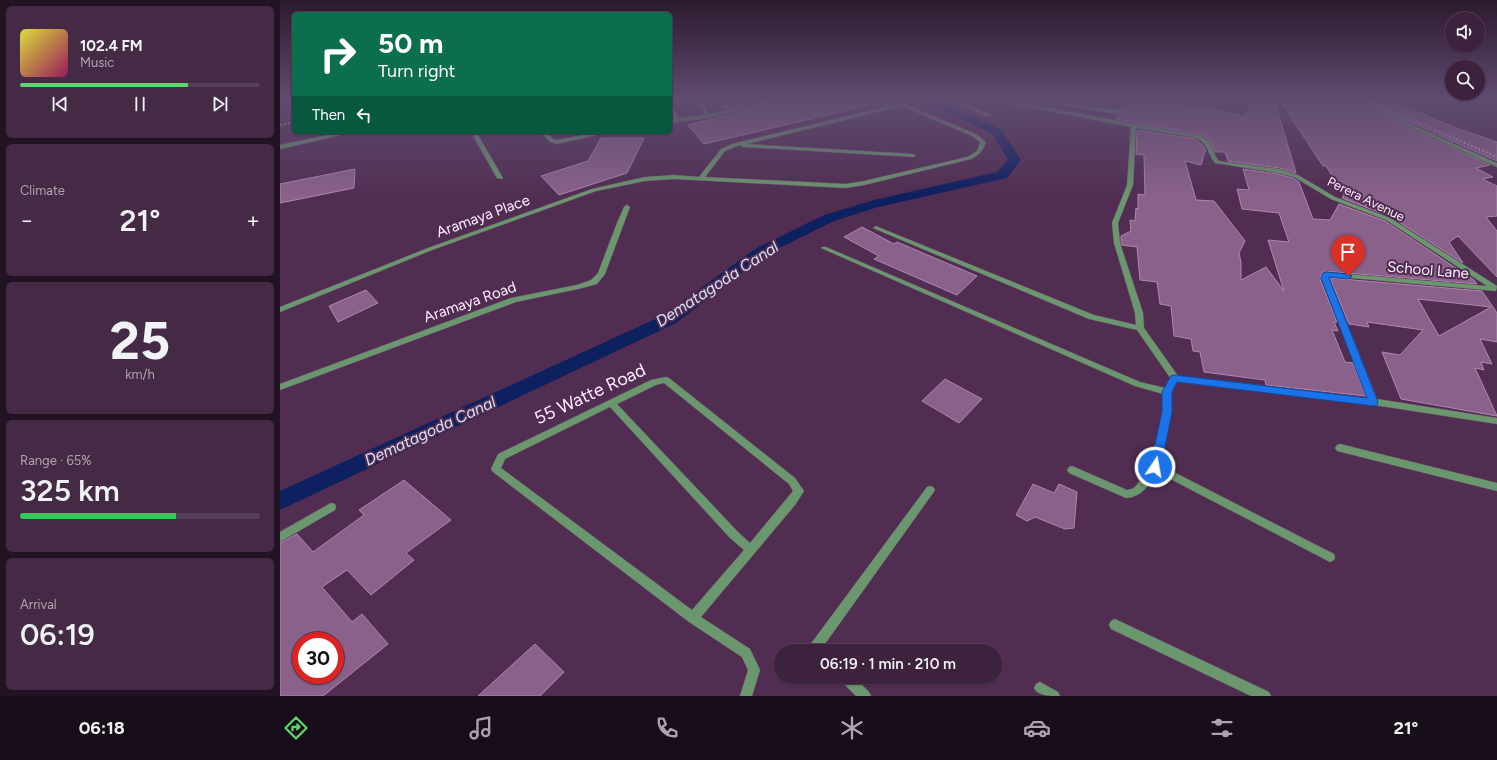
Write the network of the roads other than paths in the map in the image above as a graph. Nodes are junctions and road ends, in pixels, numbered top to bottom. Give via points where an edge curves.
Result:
1 (790, 131) edge
2 (965, 131) edge
3 (1134, 131) edge
4 (1166, 131) edge
5 (1423, 131) edge
6 (342, 134) edge
7 (476, 134) edge
8 (546, 134) edge
9 (597, 134) edge
10 (734, 145) junction
11 (280, 147) edge
12 (913, 156) dead end
13 (1497, 165) edge
14 (500, 178) dead end
15 (701, 178) junction
16 (627, 207) dead end
17 (876, 228) dead end
18 (824, 248) dead end
19 (1497, 289) edge
20 (280, 310) edge
21 (1140, 328) junction
22 (1175, 379) junction
23 (280, 387) edge
24 (1167, 392) junction
25 (1374, 402) junction
26 (611, 403) junction
27 (1497, 421) edge
28 (1340, 448) dead end
29 (1155, 467) junction
30 (1072, 470) dead end
31 (1497, 487) edge
32 (930, 490) dead end
33 (332, 507) dead end
34 (280, 537) edge
35 (751, 550) junction
36 (1330, 557) dead end
37 (693, 618) junction
38 (1115, 625) dead end
39 (818, 644) edge
40 (852, 684) edge
41 (1040, 688) dead end
42 (746, 696) edge
43 (864, 696) edge
44 (1054, 696) edge
45 (1265, 696) edge

1 - 10 street
2 - 15 street, Aramaya Place via 983,142 976,155 864,183 846,186
3 - 21 street via 1130,184 1115,223 1117,243 1139,313
4 - 19 street, Perera Avenue via 1205,139 1212,157 1217,162 1296,176 1333,198 1388,219
5 - 13 street
6 - 11 street
7 - 14 street
8 - 9 street via 552,141 557,142
10 - 12 street
10 - 15 street via 723,150
15 - 20 street, Aramaya Place via 645,179 594,190 430,249
16 - 23 street, Aramaya Road via 601,274 594,282 514,300
17 - 21 street via 1092,317
18 - 24 street via 1138,384
19 - 25 street, School Lane via 1326,274 1325,278
21 - 22 street
22 - 24 street
22 - 25 street
24 - 29 street via 1167,412
25 - 27 street
26 - 35 street
26 - 35 street, 55 Watte Road via 654,382 666,380 792,482 799,491
26 - 37 street, 55 Watte Road via 501,457 496,469
28 - 31 street
29 - 30 street via 1132,494 1126,494
29 - 36 street
32 - 39 street
33 - 34 street
35 - 37 street, 55 Watte Road
37 - 42 street, 55 Watte Road via 746,654 754,670
38 - 45 street
40 - 43 street
41 - 44 street

